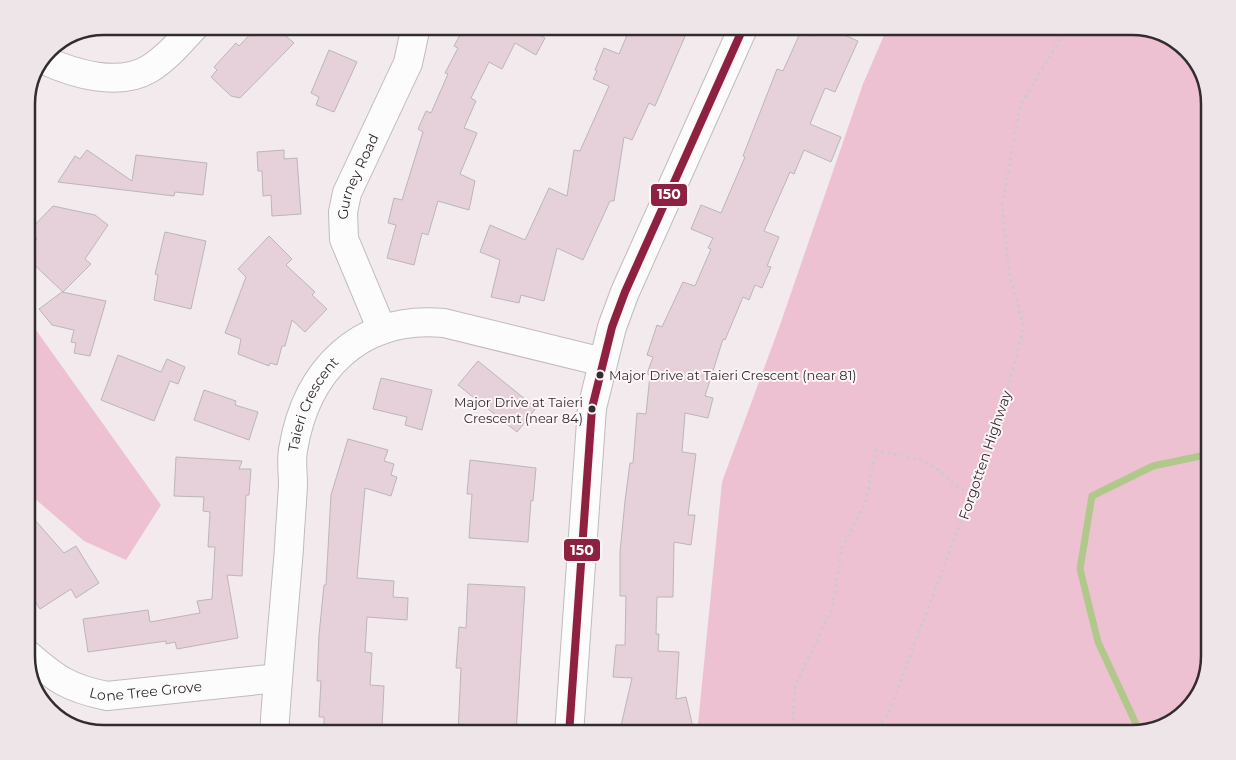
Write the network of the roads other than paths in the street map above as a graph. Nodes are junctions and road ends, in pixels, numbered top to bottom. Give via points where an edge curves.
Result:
1 (186, 35) edge
2 (414, 35) edge
3 (740, 35) edge
4 (49, 62) edge
5 (382, 330) junction
6 (603, 362) junction
7 (35, 661) edge
8 (278, 678) junction
9 (275, 725) edge
10 (571, 725) edge

1 - 4 street via 158,63 120,78 87,74
2 - 5 street, Gurney Road via 408,63 347,193 343,212 344,239
3 - 6 street via 625,292
5 - 6 street, Taieri Crescent via 414,323 444,323
5 - 8 street, Taieri Crescent via 352,345 327,367 308,396 299,422 293,452 290,536
6 - 10 street via 590,426
7 - 8 street, Lone Tree Grove via 58,680 107,696
8 - 9 street, Taieri Crescent

